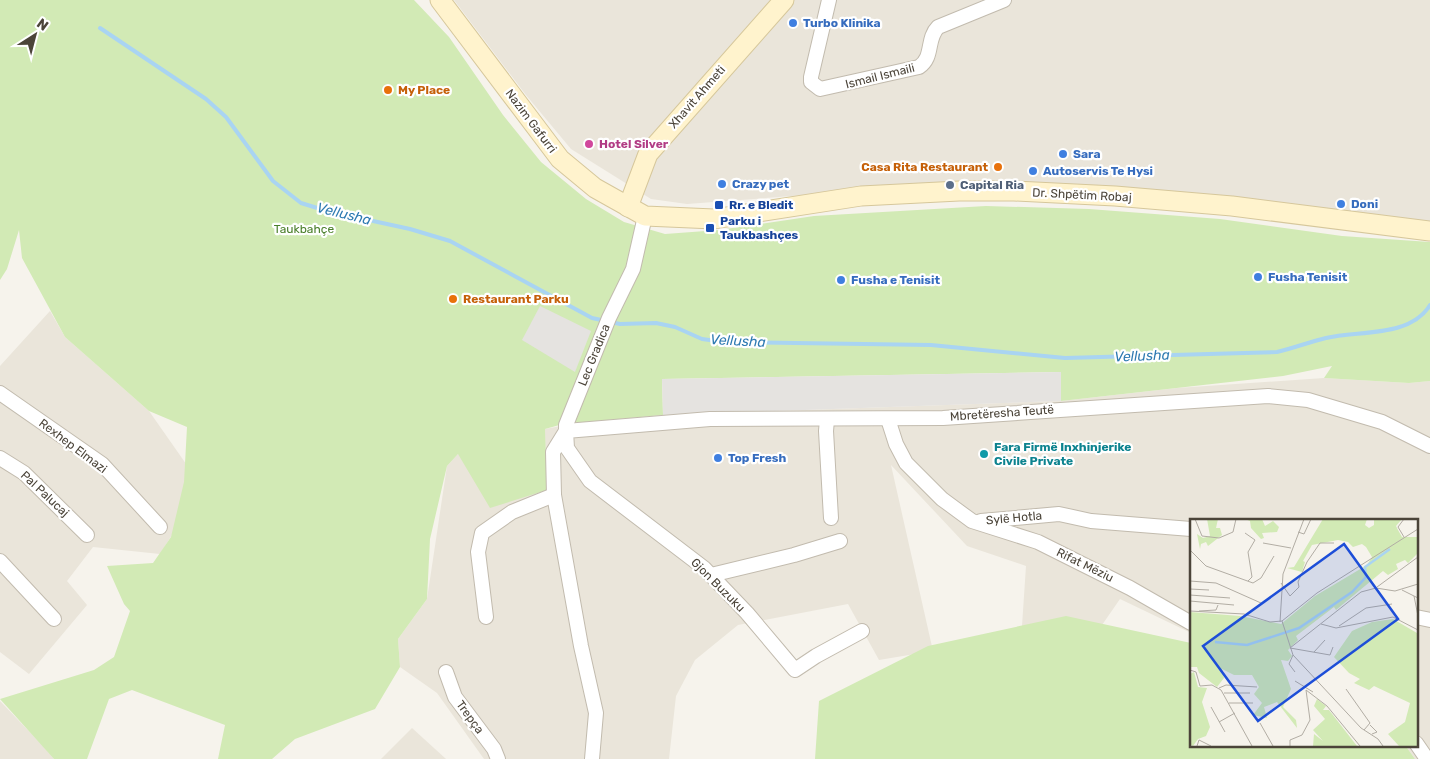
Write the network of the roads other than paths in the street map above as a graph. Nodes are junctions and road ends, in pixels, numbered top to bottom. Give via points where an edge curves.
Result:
1 (440, 0) edge
2 (784, 0) edge
3 (829, 0) edge
4 (1004, 0) edge
5 (628, 206) junction
6 (645, 216) junction
7 (1430, 231) edge
8 (0, 393) edge
9 (888, 419) junction
10 (827, 420) junction
11 (566, 431) junction
12 (1430, 446) edge
13 (0, 458) edge
14 (554, 495) junction
15 (830, 518) dead end
16 (972, 521) junction
17 (160, 528) dead end
18 (1190, 529) edge
19 (87, 535) dead end
20 (840, 541) dead end
21 (0, 560) edge
22 (711, 575) junction
23 (486, 617) dead end
24 (54, 619) dead end
25 (1190, 621) edge
26 (862, 631) dead end
27 (446, 672) dead end
28 (1418, 746) edge
29 (498, 759) edge
30 (592, 759) edge
31 (1426, 759) edge

1 - 5 street, Nazim Gafurri via 560,159 595,188
2 - 5 street, Xhavit Ahmeti via 648,154
3 - 4 street, Ismail Ismaili via 811,77 811,82 820,89 919,67 929,56 933,32 938,27
5 - 6 street, Nazim Gafurri
6 - 7 street, Dr. Shpëtim Robaj via 714,219 861,196 1014,192 1232,206
6 - 11 street, Lec Gradica via 633,269 613,310
8 - 17 street, Rexhep Elmazi via 102,464
9 - 10 street, Mbretëresha Teutë
9 - 12 street, Mbretëresha Teutë via 1268,396 1308,400 1382,422
9 - 16 street, Sylë Hotla via 906,463 942,499
10 - 11 street, Mbretëresha Teutë via 710,419
10 - 15 street
11 - 14 street, Lec Gradica via 553,452
11 - 22 street, Gjon Buzuku via 567,448 590,481
13 - 19 street, Pal Palucaj via 24,473
14 - 23 street via 512,512 482,533 478,552
14 - 30 street, Lec Gradica via 579,638 596,712
16 - 18 street, Sylë Hotla via 1059,514 1091,521
16 - 25 street, Rifat Mëziu via 1038,542
20 - 22 street
21 - 24 street
22 - 26 street, Gjon Buzuku via 795,670
27 - 29 street, Trepça via 455,697
28 - 31 street

